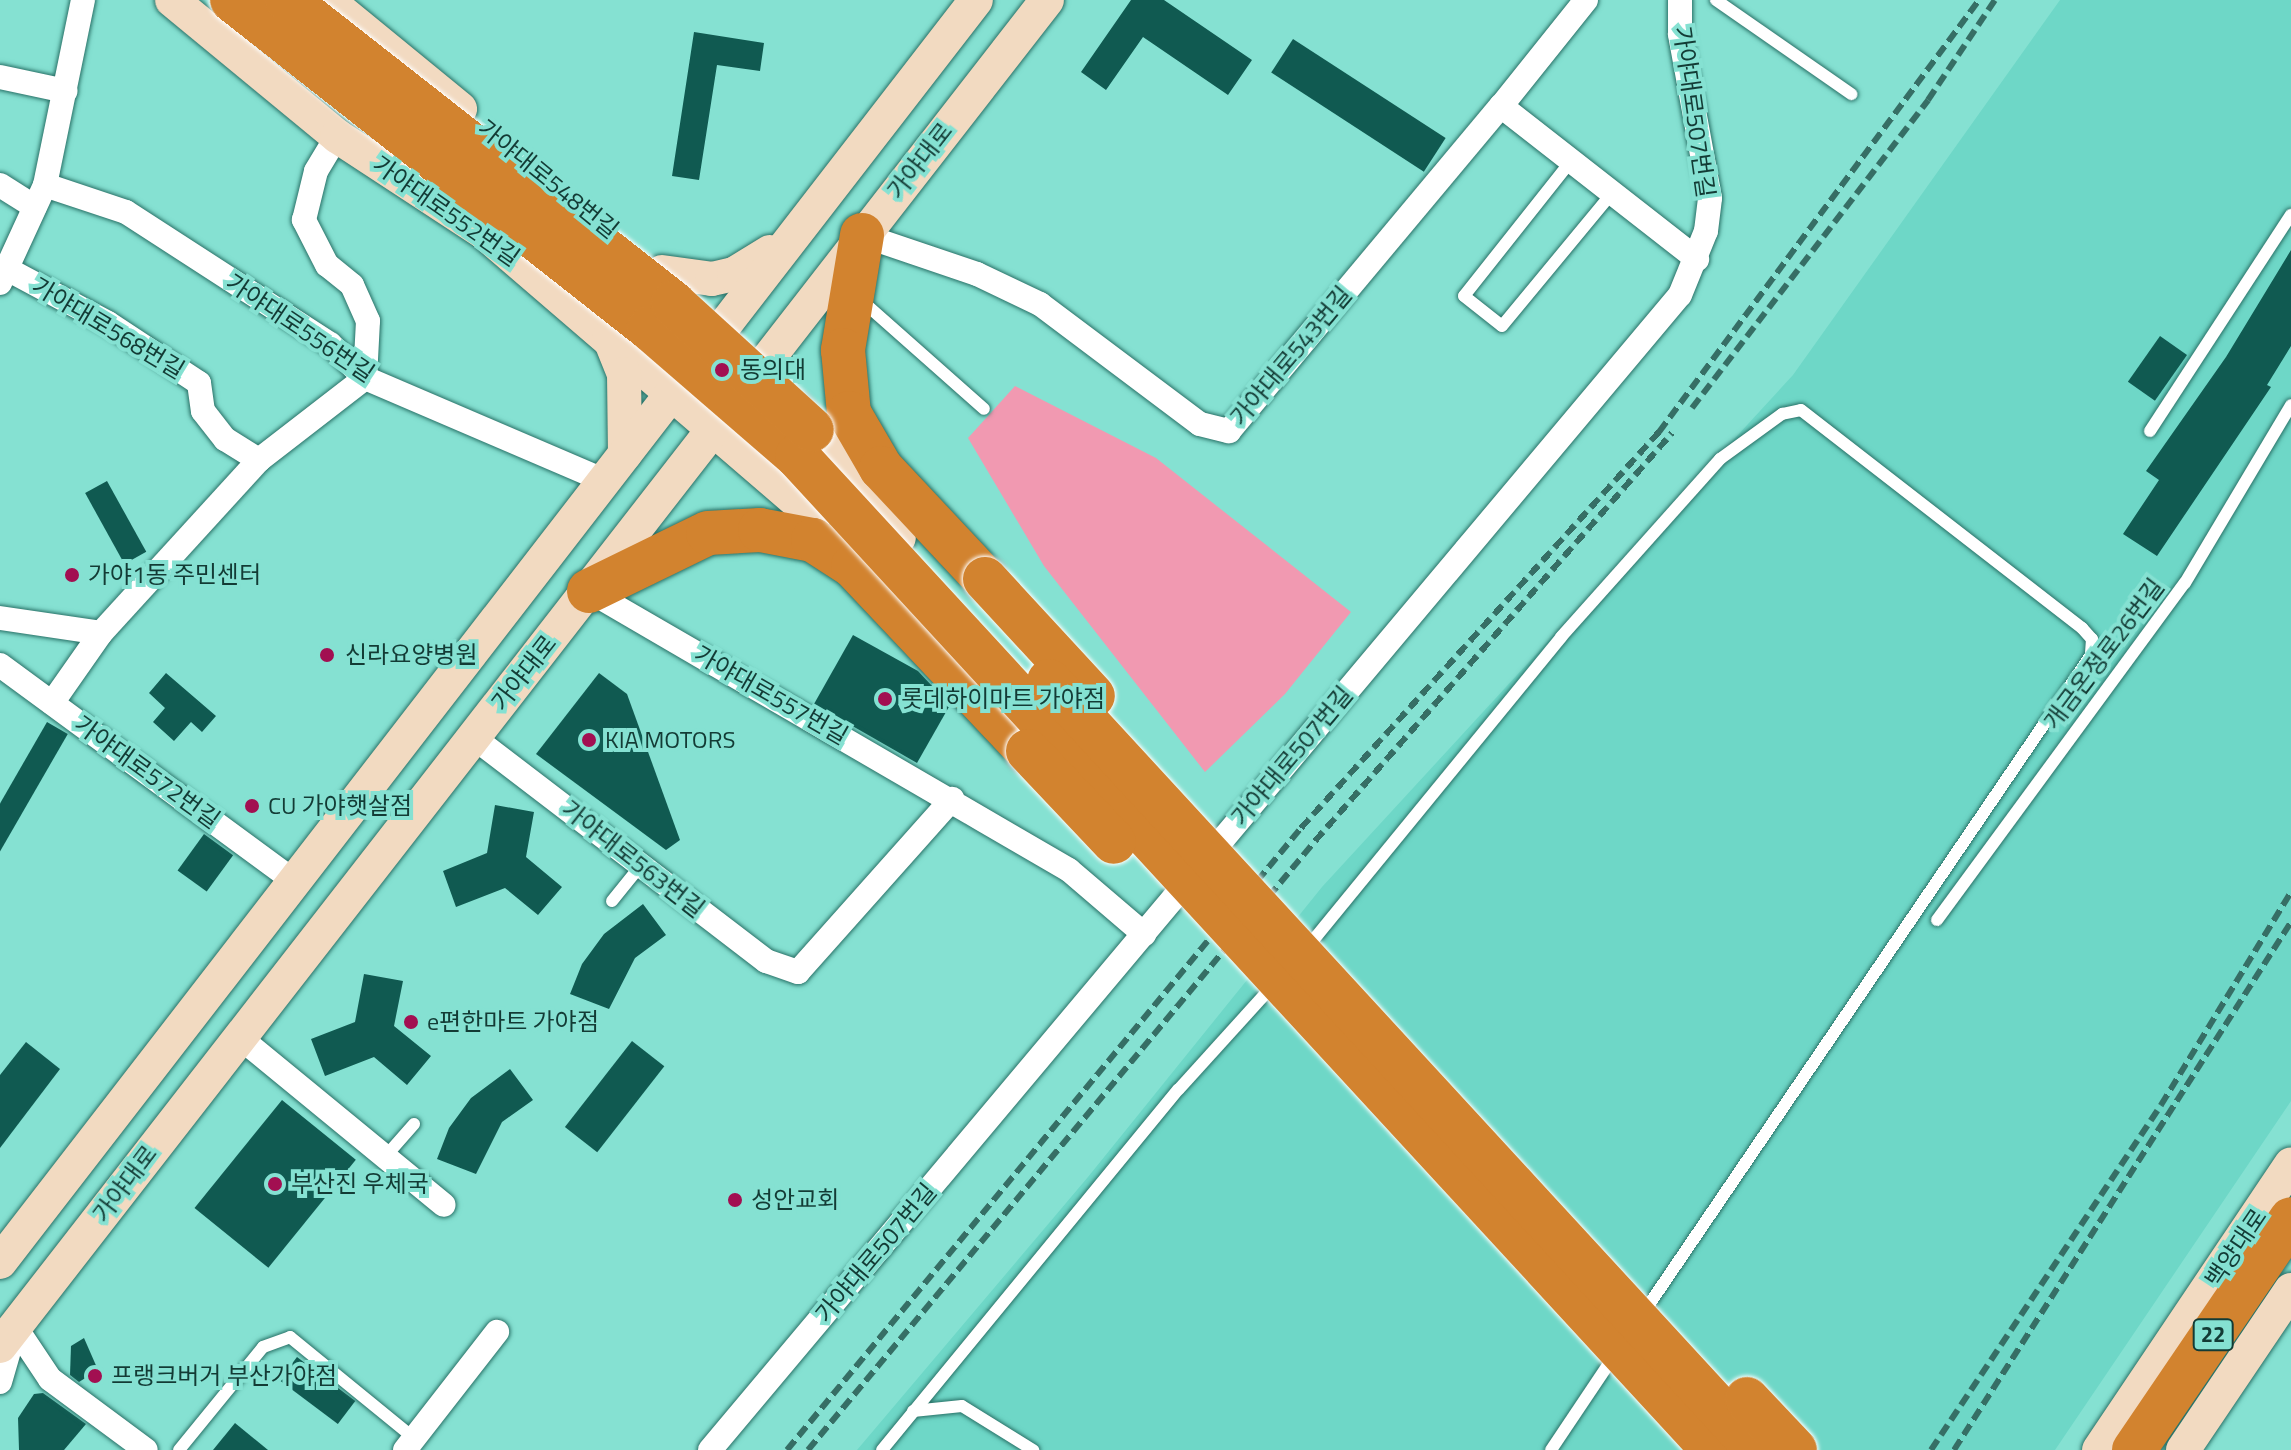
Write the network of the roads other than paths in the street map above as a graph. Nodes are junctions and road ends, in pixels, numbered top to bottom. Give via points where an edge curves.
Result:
1 (83, 0) edge
2 (172, 0) edge
3 (232, 0) edge
4 (287, 0) edge
5 (327, 0) edge
6 (976, 0) edge
7 (1047, 0) edge
8 (1586, 0) edge
9 (1680, 0) edge
10 (1716, 0) edge
11 (0, 77) edge
12 (66, 91) junction
13 (1851, 94) dead end
14 (1501, 106) junction
15 (337, 136) junction
16 (1571, 161) junction
17 (0, 185) edge
18 (1612, 193) junction
19 (40, 196) junction
20 (2291, 215) edge
21 (792, 234) junction
22 (862, 235) junction
23 (1697, 259) junction
24 (662, 272) junction
25 (4, 276) edge
26 (850, 291) junction
27 (724, 324) junction
28 (609, 337) junction
29 (761, 368) junction
30 (365, 378) junction
31 (673, 390) junction
32 (847, 397) junction
33 (2291, 405) edge
34 (984, 409) dead end
35 (714, 428) junction
36 (2150, 431) dead end
37 (625, 454) junction
38 (259, 460) junction
39 (605, 481) junction
40 (814, 516) junction
41 (708, 533) junction
42 (899, 538) junction
43 (535, 571) junction
44 (585, 597) junction
45 (0, 618) edge
46 (101, 633) junction
47 (0, 666) edge
48 (52, 703) junction
49 (473, 737) junction
50 (952, 799) junction
51 (641, 865) junction
52 (293, 880) junction
53 (612, 901) dead end
54 (1937, 920) dead end
55 (1144, 934) junction
56 (238, 1036) junction
57 (414, 1124) dead end
58 (385, 1157) junction
59 (2291, 1164) edge
60 (444, 1205) dead end
61 (2291, 1219) edge
62 (0, 1262) edge
63 (2291, 1266) edge
64 (2291, 1290) edge
65 (12, 1320) edge
66 (497, 1332) dead end
67 (0, 1382) edge
68 (913, 1411) junction
69 (409, 1444) edge
70 (146, 1450) edge
71 (179, 1450) edge
72 (710, 1450) edge
73 (882, 1450) edge
74 (1033, 1450) edge
75 (1551, 1450) edge
76 (1682, 1450) edge
77 (1713, 1450) edge
78 (1757, 1450) edge
79 (1795, 1450) edge
80 (2099, 1450) edge
81 (2134, 1450) edge
82 (2168, 1450) edge
83 (2183, 1450) edge

1 - 12 street
2 - 15 main road, 가야대로552번길
3 - 77 highway, bridge via 649,328 797,456
4 - 78 highway, bridge via 673,303 820,437
5 - 24 main road, 가야대로548번길
6 - 21 main road
7 - 22 main road, 가야대로
8 - 14 street
9 - 23 street, 가야대로507번길 via 1680,34 1710,198
10 - 13 lane, 가야대로507번길
11 - 12 street
12 - 19 street
14 - 16 street
14 - 22 street, 가야대로543번길 via 1229,431 1200,424 1040,304 977,274
15 - 28 main road, 가야대로552번길 via 485,233
15 - 30 street via 316,171 304,220 327,265 352,285 368,321
16 - 18 street
16 - 18 lane via 1464,296 1502,326
17 - 19 street
18 - 23 street
19 - 25 street
19 - 30 street, 가야대로556번길 via 126,212 330,344
20 - 36 lane
21 - 24 main road via 734,274 692,279
21 - 27 main road
22 - 26 highway
22 - 29 main road, 가야대로
23 - 55 street, 가야대로507번길 via 1680,295
24 - 27 main road, 가야대로548번길
25 - 38 street, 가야대로568번길 via 108,323 199,383 203,411 225,439
26 - 32 highway via 843,350
26 - 34 lane
27 - 29 main road, 가야대로548번길
27 - 31 main road
28 - 31 main road, 가야대로552번길
28 - 37 main road via 624,374
29 - 35 main road, 가야대로
29 - 42 main road, 가야대로548번길
30 - 38 street
30 - 39 street, 가야대로556번길
31 - 35 main road, 가야대로552번길
31 - 37 main road
32 - 42 main road via 841,429
32 - 79 highway, bridge via 849,413 881,468
33 - 54 lane, 개금온정로26번길 via 2185,583
35 - 40 main road, 가야대로552번길
35 - 44 main road, 가야대로
37 - 39 main road
38 - 46 street
39 - 43 main road
40 - 41 main road via 766,510
40 - 42 main road, 가야대로552번길 via 956,607
41 - 44 highway
41 - 76 highway, bridge via 760,530 813,540 853,566
43 - 44 main road via 586,543 597,560
43 - 52 main road
44 - 49 main road, 가야대로
44 - 50 street, 가야대로557번길
45 - 46 street
46 - 48 street
47 - 48 street, 가야대로572번길
48 - 52 street, 가야대로572번길
49 - 51 street, 가야대로563번길
49 - 56 main road, 가야대로
50 - 51 street, 가야대로563번길 via 798,972 766,961
50 - 55 street, 가야대로557번길 via 1069,870
51 - 53 lane
52 - 62 main road
55 - 72 street, 가야대로507번길
56 - 58 street
56 - 65 main road, 가야대로
57 - 58 lane
58 - 60 street
59 - 80 main road, 백양대로
61 - 81 highway, 22
63 - 82 highway, 22
64 - 83 main road
65 - 67 street
65 - 70 street via 50,1379
66 - 69 street
68 - 73 lane
68 - 74 lane via 962,1406
68 - 75 lane via 1179,1089 1330,922 1582,613 1720,459 1782,414 1801,410 2082,628 2092,639 2091,655
69 - 71 lane via 290,1337 263,1347

